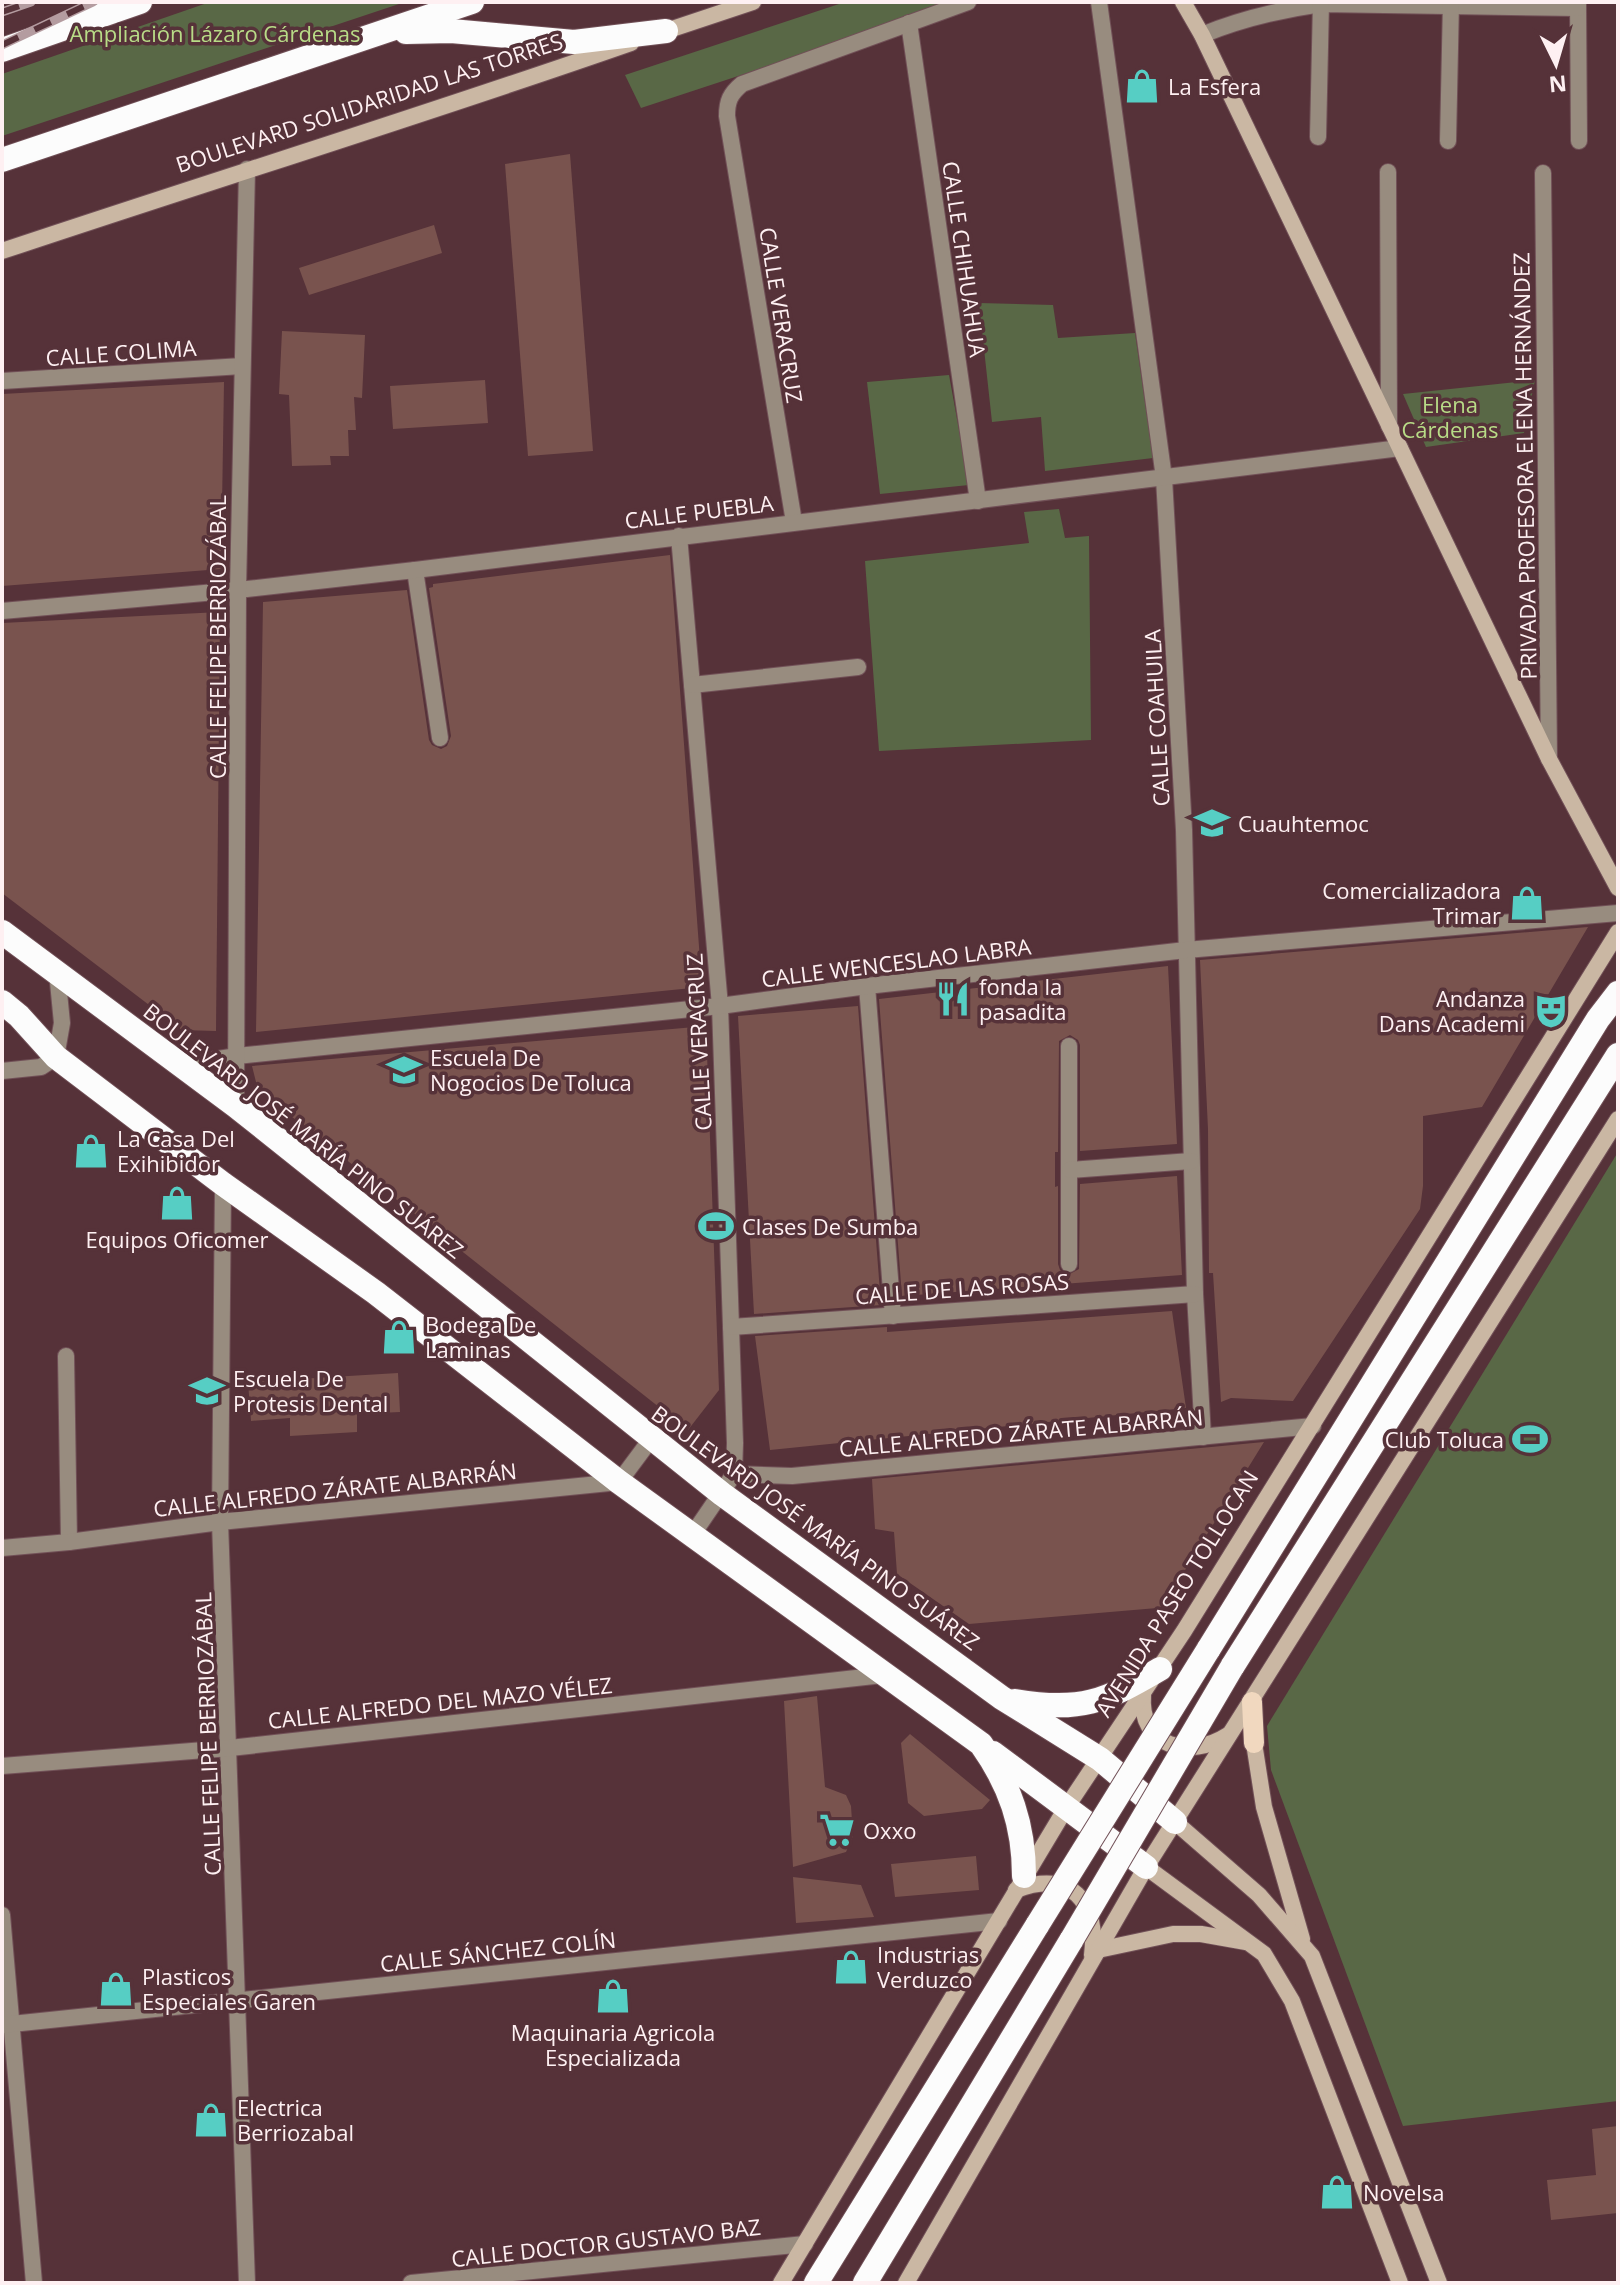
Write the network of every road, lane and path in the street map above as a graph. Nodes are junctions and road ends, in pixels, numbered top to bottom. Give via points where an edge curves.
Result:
1 (140, 2) edge
2 (472, 2) edge
3 (753, 2) edge
4 (968, 2) edge
5 (1099, 2) edge
6 (1183, 2) edge
7 (1321, 3) edge
8 (1451, 4) edge
9 (1578, 5) edge
10 (909, 23) junction
11 (666, 31) junction
12 (1202, 35) junction
13 (349, 43) junction
14 (2, 50) edge
15 (1318, 137) dead end
16 (1448, 141) dead end
17 (1579, 141) dead end
18 (2, 160) edge
19 (247, 169) junction
20 (1388, 172) dead end
21 (1543, 173) dead end
22 (2, 251) edge
23 (242, 366) junction
24 (2, 381) edge
25 (1389, 426) junction
26 (1400, 448) junction
27 (1164, 478) junction
28 (978, 501) junction
29 (794, 522) junction
30 (679, 536) junction
31 (415, 570) junction
32 (238, 590) junction
33 (2, 611) edge
34 (858, 667) dead end
35 (692, 685) junction
36 (440, 738) dead end
37 (1549, 759) junction
38 (1618, 888) edge
39 (1618, 913) edge
40 (2, 932) edge
41 (1618, 932) edge
42 (1186, 950) junction
43 (57, 972) junction
44 (867, 986) junction
45 (1618, 993) edge
46 (2, 1002) edge
47 (720, 1006) junction
48 (1069, 1046) dead end
49 (1618, 1055) edge
50 (237, 1056) junction
51 (56, 1057) junction
52 (181, 1065) junction
53 (2, 1071) edge
54 (236, 1106) junction
55 (1618, 1119) edge
56 (1191, 1161) junction
57 (1070, 1170) junction
58 (223, 1184) junction
59 (1069, 1264) dead end
60 (1195, 1294) junction
61 (893, 1316) junction
62 (731, 1327) junction
63 (66, 1356) dead end
64 (1313, 1426) junction
65 (1203, 1437) junction
66 (651, 1439) junction
67 (619, 1482) junction
68 (728, 1484) junction
69 (220, 1522) junction
70 (693, 1534) junction
71 (69, 1542) junction
72 (2, 1548) edge
73 (1160, 1669) junction
74 (883, 1675) junction
75 (1143, 1695) junction
76 (1002, 1698) junction
77 (1252, 1702) junction
78 (1228, 1735) junction
79 (1254, 1743) joint
80 (981, 1744) junction
81 (230, 1748) junction
82 (1100, 1759) junction
83 (2, 1766) edge
84 (1066, 1808) junction
85 (1175, 1822) junction
86 (1146, 1867) junction
87 (1020, 1883) junction
88 (2, 1915) edge
89 (999, 1921) junction
90 (1251, 1943) junction
91 (1303, 1944) junction
92 (1094, 1957) junction
93 (239, 2001) junction
94 (6, 2024) edge
95 (805, 2244) junction
96 (34, 2283) edge
97 (247, 2283) edge
98 (411, 2283) edge
99 (781, 2283) edge
100 (816, 2283) edge
101 (865, 2283) edge
102 (906, 2283) edge
103 (1400, 2283) edge
104 (1439, 2283) edge

1 - 14 highway
2 - 13 highway
3 - 11 main road, BOULEVARD SOLIDARIDAD LAS TORRES
4 - 10 street
5 - 27 street, CALLE COAHUILA
6 - 12 main road
7 - 8 street
7 - 12 street via 1239,20
7 - 15 street
8 - 9 street
8 - 16 street
9 - 17 street
10 - 28 street, CALLE CHIHUAHUA
10 - 29 street, CALLE VERACRUZ via 742,84 727,102
11 - 13 highway via 574,42 426,31
11 - 19 main road, BOULEVARD SOLIDARIDAD LAS TORRES via 416,118
12 - 25 main road
13 - 18 highway
19 - 22 main road, BOULEVARD SOLIDARIDAD LAS TORRES
19 - 23 street, CALLE FELIPE BERRIOZÁBAL
20 - 25 street
21 - 37 street, PRIVADA PROFESORA ELENA HERNÁNDEZ
23 - 24 street, CALLE COLIMA
23 - 32 street, CALLE FELIPE BERRIOZÁBAL
25 - 26 main road
26 - 27 street, CALLE PUEBLA
26 - 37 main road
27 - 28 street, CALLE PUEBLA
27 - 42 street, CALLE COAHUILA
28 - 29 street, CALLE PUEBLA
29 - 30 street, CALLE PUEBLA
30 - 31 street, CALLE PUEBLA
30 - 35 street, CALLE VERACRUZ
31 - 32 street, CALLE PUEBLA
31 - 36 street
32 - 33 street, CALLE PUEBLA
32 - 50 street, CALLE FELIPE BERRIOZÁBAL
34 - 35 street
35 - 47 street, CALLE VERACRUZ
37 - 38 main road
39 - 42 street, CALLE WENCESLAO LABRA
40 - 43 highway, BOULEVARD JOSÉ MARÍA PINO SUÁREZ
41 - 64 main road, AVENIDA PASEO TOLLOCAN
42 - 44 street, CALLE WENCESLAO LABRA
42 - 56 street, CALLE COAHUILA
43 - 51 street via 62,1023
43 - 52 highway, BOULEVARD JOSÉ MARÍA PINO SUÁREZ
44 - 47 street, CALLE WENCESLAO LABRA
44 - 61 street
45 - 100 highway, bridge
46 - 51 highway
47 - 50 street, CALLE WENCESLAO LABRA
47 - 62 street, CALLE VERACRUZ
48 - 57 street
49 - 101 highway, bridge via 1232,1667
50 - 52 street, CALLE WENCESLAO LABRA
50 - 54 street, CALLE FELIPE BERRIOZÁBAL
51 - 53 street via 41,1067
51 - 58 highway
52 - 54 highway, BOULEVARD JOSÉ MARÍA PINO SUÁREZ
54 - 66 highway, BOULEVARD JOSÉ MARÍA PINO SUÁREZ
55 - 77 main road
56 - 57 street
56 - 60 street, CALLE COAHUILA
57 - 59 street
58 - 67 highway via 376,1293
58 - 69 street, CALLE FELIPE BERRIOZÁBAL
60 - 61 street, CALLE DE LAS ROSAS
60 - 65 street, CALLE COAHUILA
61 - 62 street, CALLE DE LAS ROSAS
62 - 68 street, CALLE VERACRUZ
63 - 71 street
64 - 65 street, CALLE ALFREDO ZÁRATE ALBARRÁN
64 - 73 main road, AVENIDA PASEO TOLLOCAN
65 - 68 street, CALLE ALFREDO ZÁRATE ALBARRÁN
66 - 67 street
66 - 68 highway, BOULEVARD JOSÉ MARÍA PINO SUÁREZ
67 - 69 street, CALLE ALFREDO ZÁRATE ALBARRÁN
67 - 70 highway
68 - 70 street
68 - 76 highway, BOULEVARD JOSÉ MARÍA PINO SUÁREZ
69 - 71 street, CALLE ALFREDO ZÁRATE ALBARRÁN
69 - 81 street, CALLE FELIPE BERRIOZÁBAL
70 - 74 highway
71 - 72 street, CALLE ALFREDO ZÁRATE ALBARRÁN
73 - 75 main road, AVENIDA PASEO TOLLOCAN
73 - 76 highway via 1089,1703 1051,1706
74 - 80 highway
74 - 81 street, CALLE ALFREDO DEL MAZO VÉLEZ
75 - 78 main road via 1146,1720 1167,1743 1198,1748
75 - 82 main road, AVENIDA PASEO TOLLOCAN
76 - 82 highway, BOULEVARD JOSÉ MARÍA PINO SUÁREZ
77 - 78 main road
77 - 79 main road
78 - 85 main road
79 - 91 main road via 1264,1807
80 - 84 highway
80 - 87 highway via 1016,1809 1024,1853
81 - 83 street, CALLE ALFREDO DEL MAZO VÉLEZ
81 - 93 street, CALLE FELIPE BERRIOZÁBAL
82 - 84 main road, AVENIDA PASEO TOLLOCAN
82 - 85 highway, BOULEVARD JOSÉ MARÍA PINO SUÁREZ
84 - 86 highway
84 - 87 main road, AVENIDA PASEO TOLLOCAN
85 - 86 main road
85 - 91 main road, BOULEVARD JOSÉ MARÍA PINO SUÁREZ via 1259,1895
86 - 90 main road
86 - 92 main road
87 - 89 main road, AVENIDA PASEO TOLLOCAN
87 - 92 main road via 1053,1884 1085,1902 1093,1923
88 - 94 street
89 - 93 street, CALLE SÁNCHEZ COLÍN
89 - 95 main road, AVENIDA PASEO TOLLOCAN
90 - 92 main road via 1173,1934
90 - 103 main road via 1273,1966 1292,2001
91 - 104 main road, BOULEVARD JOSÉ MARÍA PINO SUÁREZ via 1323,1983
92 - 102 main road
93 - 94 street, CALLE SÁNCHEZ COLÍN
93 - 97 street, CALLE FELIPE BERRIOZÁBAL
94 - 96 street
95 - 98 street, CALLE DOCTOR GUSTAVO BAZ
95 - 99 main road, AVENIDA PASEO TOLLOCAN

